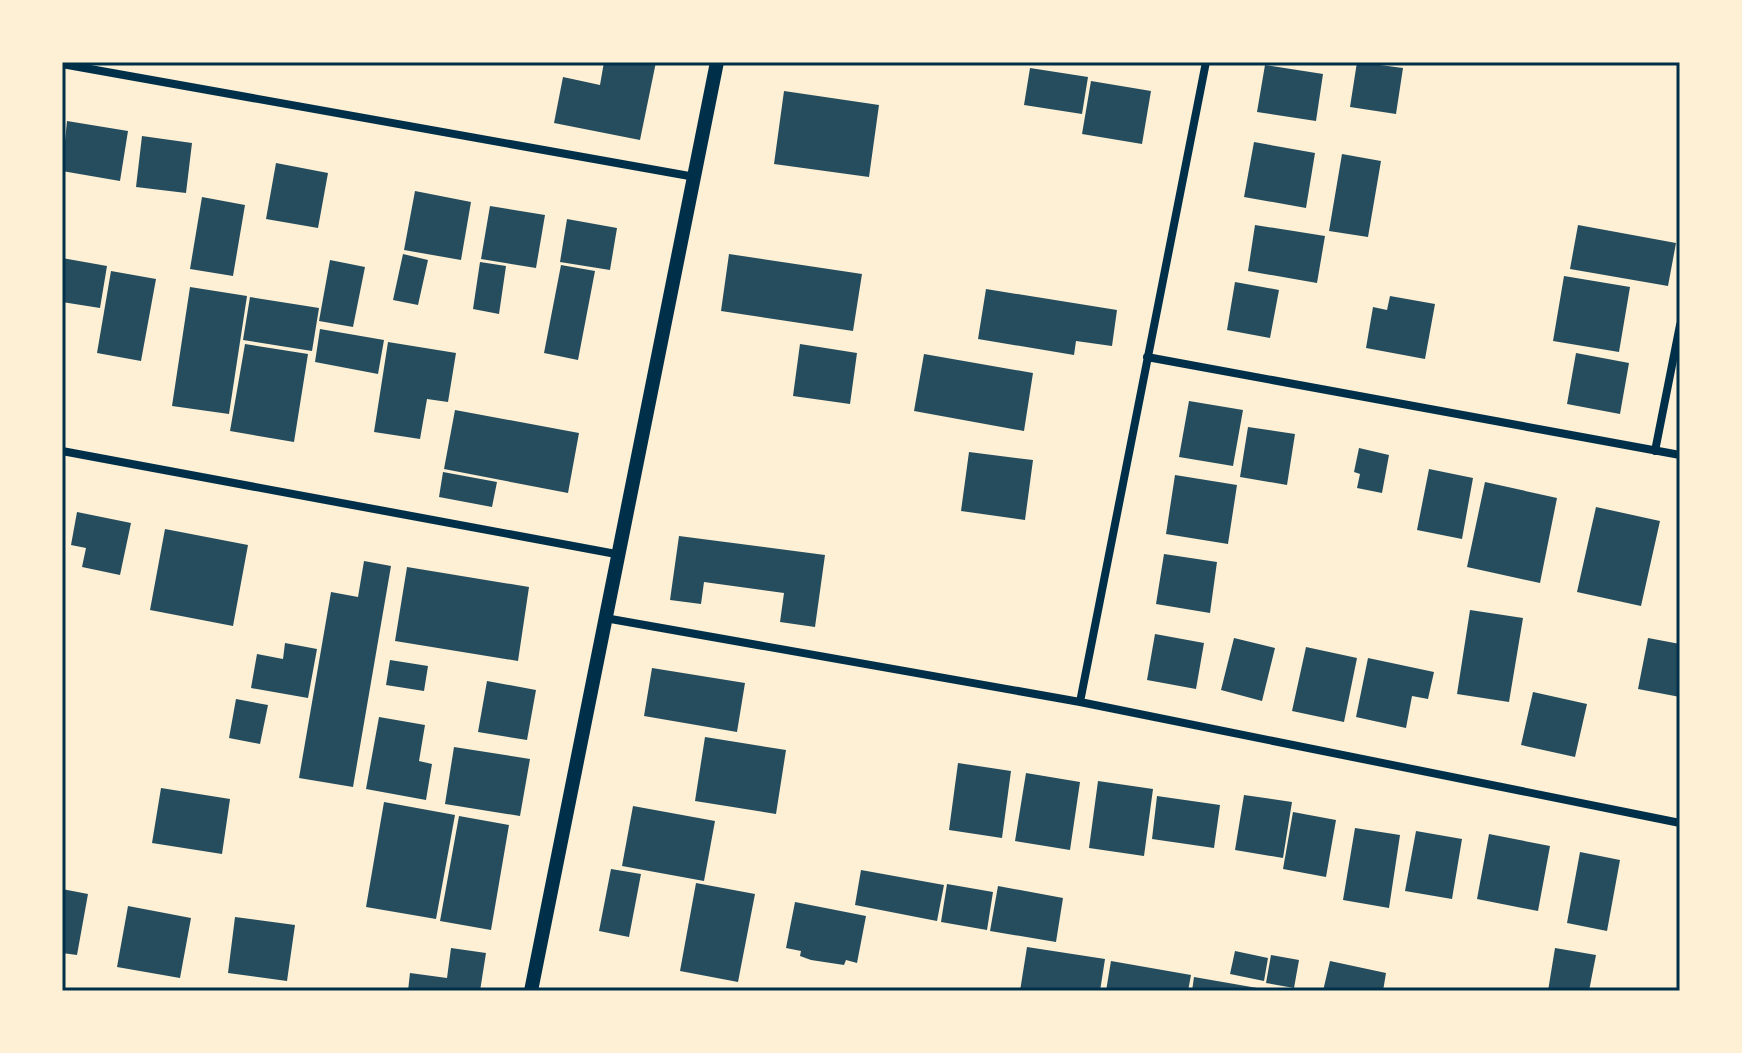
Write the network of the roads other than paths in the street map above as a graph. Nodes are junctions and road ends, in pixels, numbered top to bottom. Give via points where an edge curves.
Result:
1 (717, 62) edge
2 (1206, 62) edge
3 (62, 64) edge
4 (696, 177) junction
5 (1680, 325) edge
6 (1147, 357) junction
7 (62, 451) edge
8 (1655, 451) junction
9 (1680, 455) edge
10 (616, 554) junction
11 (605, 618) junction
12 (1080, 702) junction
13 (1680, 823) edge
14 (531, 991) edge

1 - 4 street
2 - 6 street
3 - 4 street
4 - 10 street
5 - 8 street
6 - 8 street
6 - 12 street
7 - 10 street
8 - 9 street
10 - 11 street
11 - 12 street
11 - 14 street
12 - 13 street

